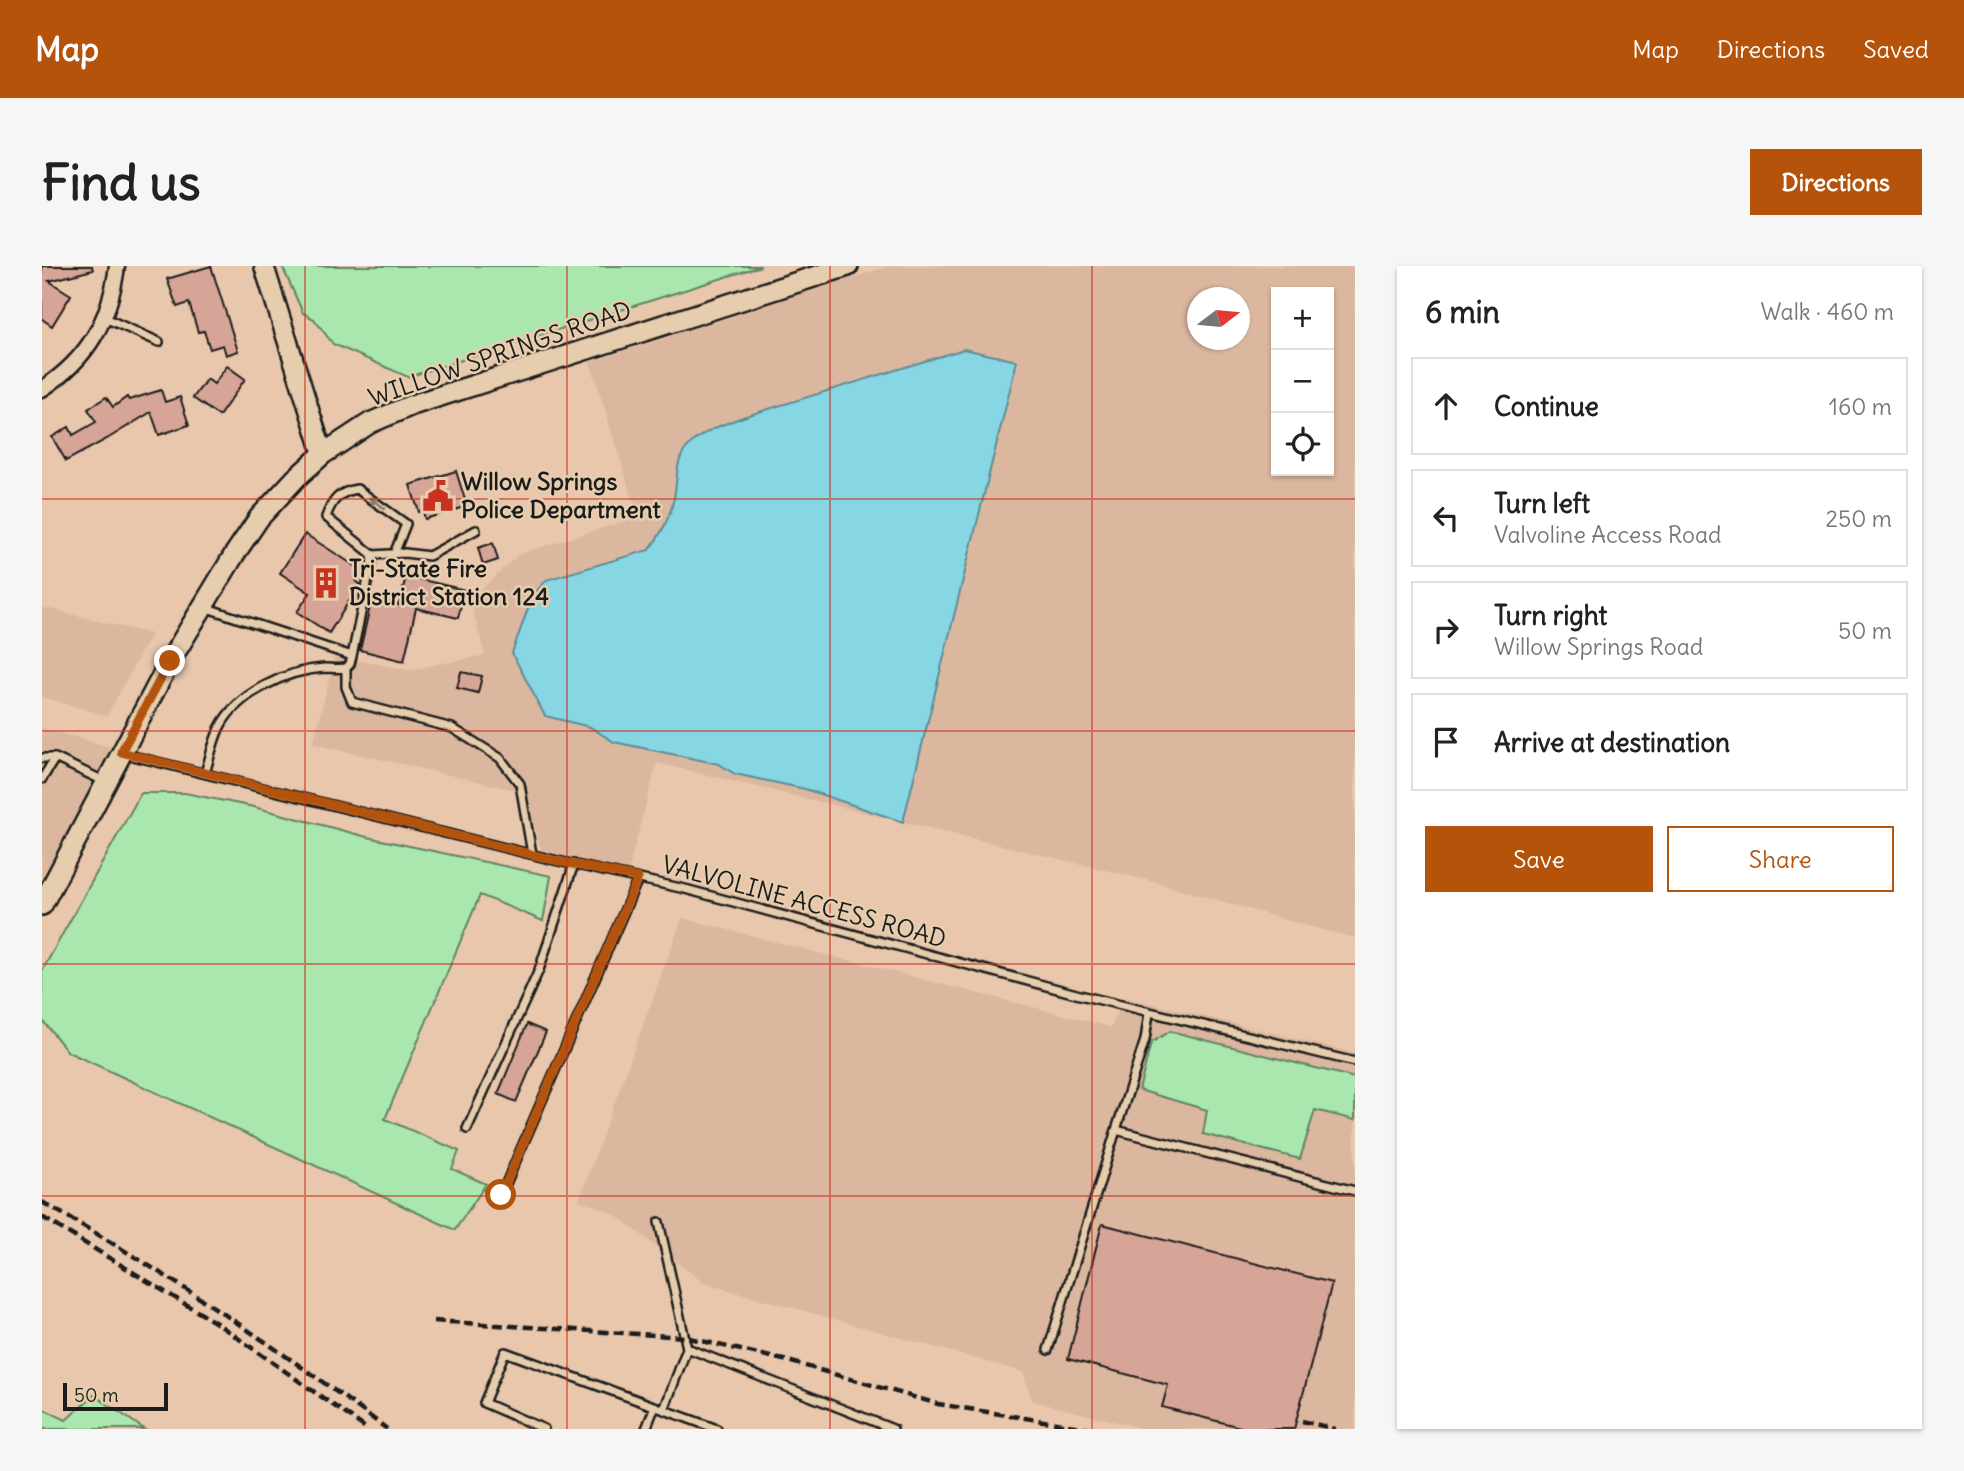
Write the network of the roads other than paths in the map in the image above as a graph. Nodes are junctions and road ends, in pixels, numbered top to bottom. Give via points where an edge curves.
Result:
1 (117, 266) edge
2 (264, 266) edge
3 (848, 266) edge
4 (105, 318) junction
5 (159, 342) dead end
6 (42, 389) edge
7 (324, 454) junction
8 (476, 530) dead end
9 (394, 554) junction
10 (373, 555) junction
11 (203, 607) junction
12 (352, 656) junction
13 (346, 668) junction
14 (121, 752) junction
15 (42, 758) edge
16 (55, 758) junction
17 (205, 773) junction
18 (42, 779) edge
19 (107, 782) junction
20 (532, 854) junction
21 (573, 864) junction
22 (638, 878) junction
23 (42, 905) edge
24 (1149, 1013) junction
25 (1355, 1062) edge
26 (467, 1129) dead end
27 (1116, 1130) junction
28 (1355, 1191) edge
29 (501, 1195) dead end
30 (659, 1222) dead end
31 (687, 1348) junction
32 (1048, 1350) dead end
33 (655, 1406) junction
34 (664, 1410) junction
35 (544, 1429) edge
36 (646, 1429) edge
37 (717, 1429) edge
38 (893, 1429) edge

1 - 4 street
2 - 7 street
3 - 7 main road, WILLOW SPRINGS ROAD via 412,405 370,423
4 - 5 lane
4 - 6 street via 78,358
7 - 11 main road, WILLOW SPRINGS ROAD via 260,518
8 - 9 lane via 429,556
9 - 10 lane
9 -> 10 lane via 407,524 357,489 345,491 331,502 326,517
10 - 12 lane
11 - 12 lane
11 - 14 main road, WILLOW SPRINGS ROAD
12 - 13 lane
13 - 17 lane via 281,678 244,698 220,726
13 - 20 lane via 352,702 452,728 499,758 520,784
14 - 17 lane, VALVOLINE ACCESS ROAD
14 - 19 main road, WILLOW SPRINGS ROAD
15 - 16 lane
16 - 18 lane
16 - 19 lane
17 - 20 lane, VALVOLINE ACCESS ROAD
19 - 23 main road, WILLOW SPRINGS ROAD
20 - 21 lane, VALVOLINE ACCESS ROAD
21 - 22 lane, VALVOLINE ACCESS ROAD
21 - 26 lane via 539,971
22 - 24 lane, VALVOLINE ACCESS ROAD
22 - 29 lane
24 - 25 lane, VALVOLINE ACCESS ROAD
24 - 27 lane
27 - 28 lane
27 - 32 lane
30 - 31 lane
31 - 34 lane
31 - 38 lane
33 - 34 lane
33 - 35 lane via 505,1352 484,1403
33 - 36 lane
34 - 37 lane

